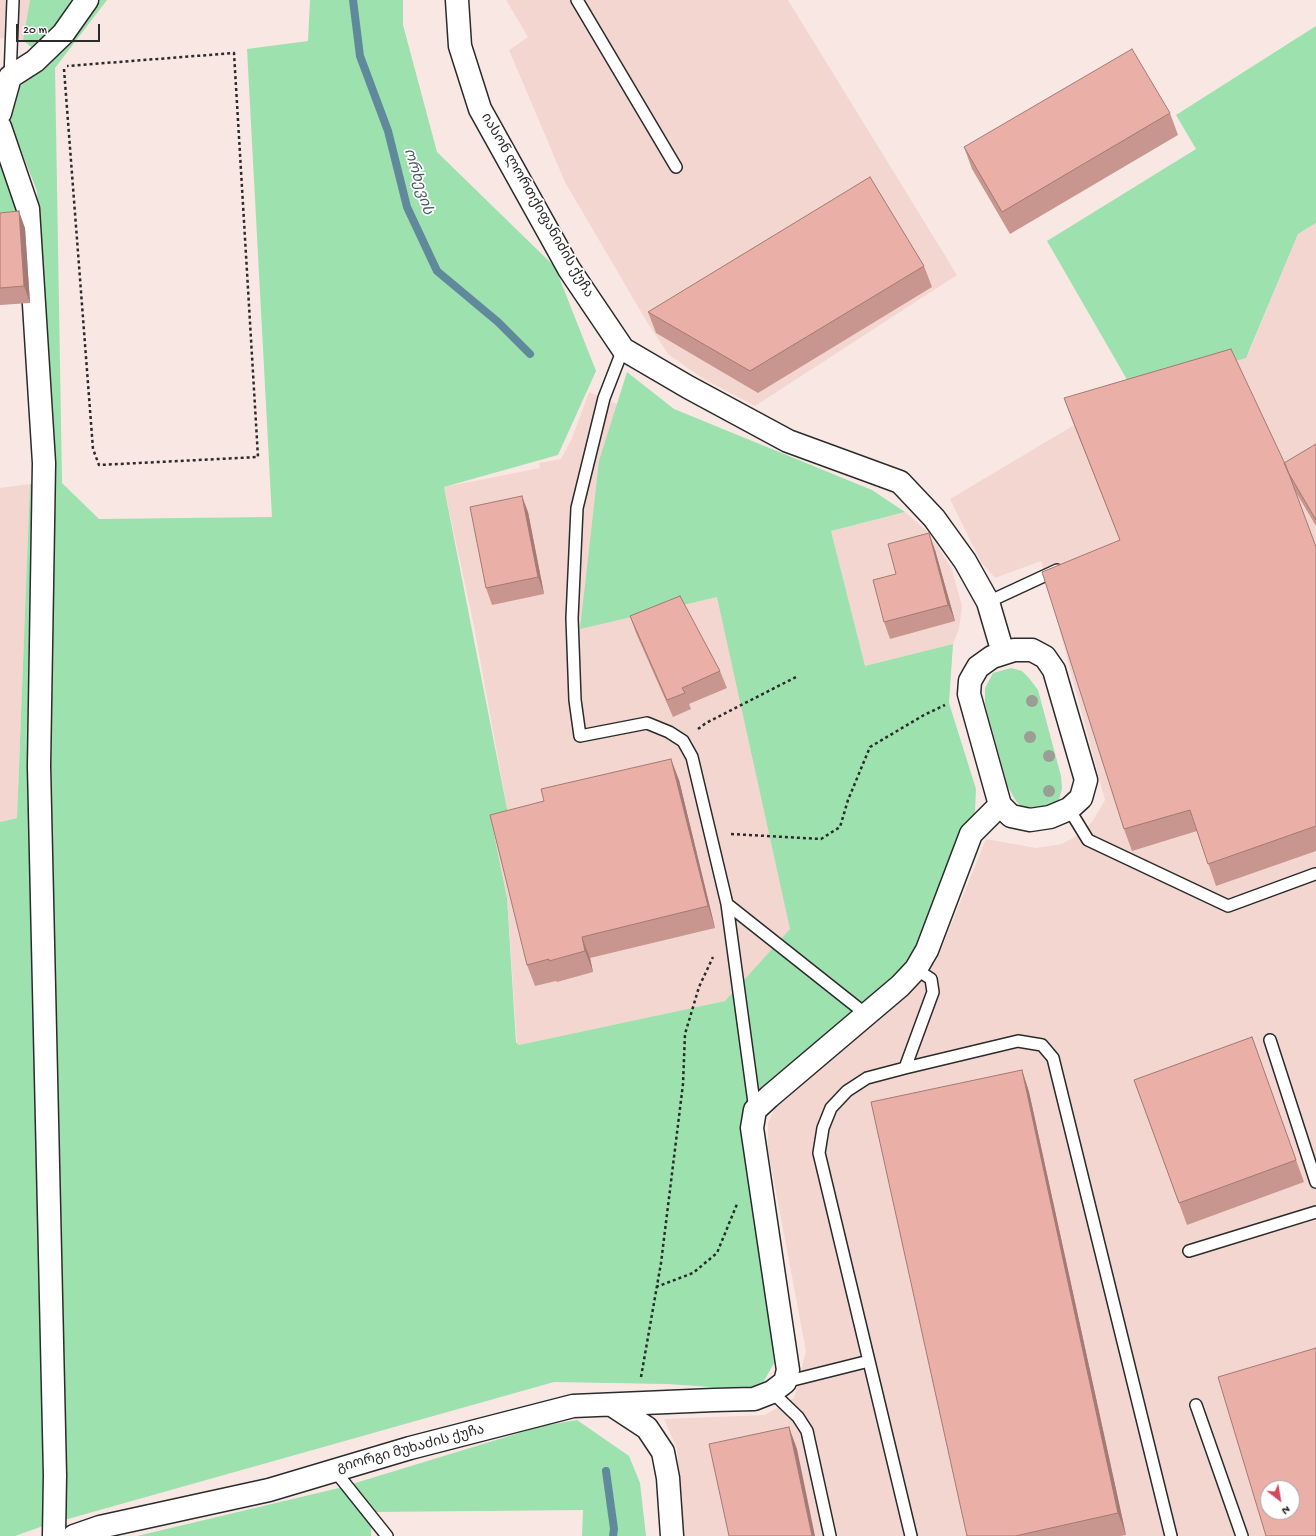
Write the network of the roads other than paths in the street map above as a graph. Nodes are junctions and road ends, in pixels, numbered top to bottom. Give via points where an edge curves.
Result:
1 (13, 0) edge
2 (87, 0) edge
3 (458, 0) edge
4 (577, 0) edge
5 (5, 80) edge
6 (0, 113) edge
7 (0, 127) edge
8 (676, 167) dead end
9 (623, 349) junction
10 (1067, 565) edge
11 (988, 602) junction
12 (1003, 653) junction
13 (1000, 805) junction
14 (1069, 808) junction
15 (1315, 874) dead end
16 (727, 904) junction
17 (916, 969) junction
18 (867, 1014) junction
19 (1270, 1040) dead end
20 (904, 1068) junction
21 (755, 1110) junction
22 (1316, 1182) edge
23 (1316, 1212) edge
24 (1189, 1251) dead end
25 (869, 1361) junction
26 (770, 1391) junction
27 (1196, 1404) dead end
28 (612, 1405) junction
29 (335, 1471) junction
30 (54, 1536) edge
31 (74, 1536) edge
32 (387, 1536) edge
33 (672, 1536) edge
34 (830, 1536) edge
35 (911, 1536) edge
36 (1171, 1536) edge
37 (1242, 1536) edge

1 - 5 lane
2 - 5 street via 63,34 35,61
3 - 9 street, იასონ ლორთქიფანიძის ქუჩა via 460,46 480,109 569,269
4 - 8 lane
5 - 6 street
7 - 30 street via 28,209 44,463 39,766 55,1475
9 - 11 street, იასონ ლორთქიფანიძის ქუჩა via 788,441 900,482 934,518 965,561
9 - 16 lane via 604,398 577,508 572,618 575,700 580,736 647,723 683,741 692,757
10 - 11 lane
11 - 12 street, იასონ ლორთქიფანიძის ქუჩა
12 - 13 street via 978,667 970,681 970,694
12 - 14 street via 1032,650 1045,657 1054,670 1086,780 1081,798
13 - 14 street via 1012,816 1030,820 1050,817
13 - 17 street via 971,834 927,950
14 - 15 lane via 1088,840 1228,906
16 - 18 lane
16 - 21 lane
17 - 18 street
17 - 20 lane via 931,979 933,992
18 - 21 street
19 - 22 lane
20 - 25 lane via 867,1078 847,1091 831,1108 823,1128 819,1153
20 - 36 lane via 1018,1041 1042,1045 1053,1058
21 - 26 street via 752,1128 788,1370
23 - 24 lane
25 - 26 lane
25 - 35 lane
26 - 28 street, გიორგი მუხაძის ქუჩა
26 - 34 lane via 798,1417 807,1431
27 - 37 lane
28 - 29 street, გიორგი მუხაძის ქუჩა via 573,1406 410,1448
28 - 33 street via 647,1428 663,1452 668,1478
29 - 31 street, გიორგი მუხაძის ქუჩა via 270,1490 100,1527
29 - 32 lane

